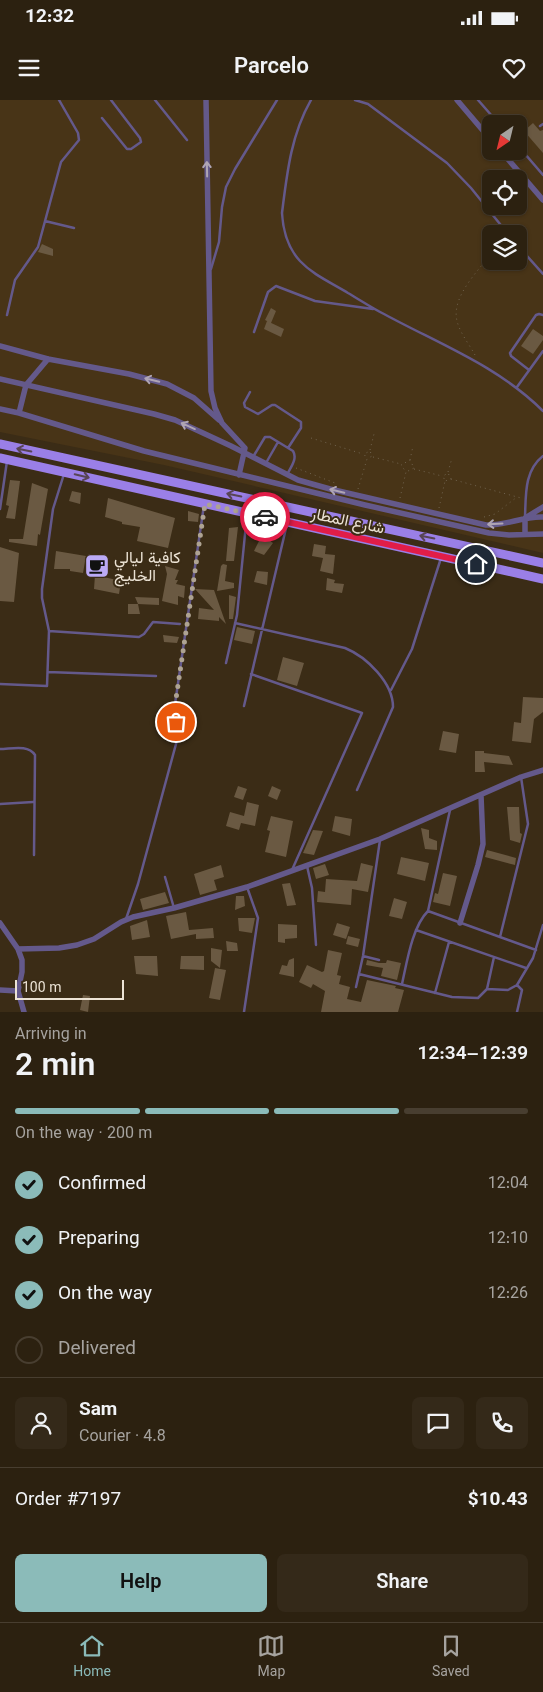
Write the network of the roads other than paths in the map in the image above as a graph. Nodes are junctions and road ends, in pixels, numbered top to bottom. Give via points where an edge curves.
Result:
1 (59, 100) edge
2 (111, 100) edge
3 (155, 100) edge
4 (206, 100) edge
5 (277, 100) edge
6 (311, 100) edge
7 (355, 100) edge
8 (456, 100) edge
9 (478, 100) edge
10 (491, 115) edge
11 (102, 118) dead end
12 (482, 130) edge
13 (187, 140) dead end
14 (528, 158) edge
15 (509, 160) edge
16 (543, 175) edge
17 (543, 200) edge
18 (45, 222) junction
19 (501, 225) edge
20 (74, 228) dead end
21 (527, 256) edge
22 (543, 274) edge
23 (208, 275) junction
24 (375, 309) junction
25 (7, 315) dead end
26 (543, 315) edge
27 (254, 332) dead end
28 (0, 346) edge
29 (543, 351) edge
30 (48, 359) junction
31 (529, 370) junction
32 (0, 379) edge
33 (26, 385) junction
34 (516, 388) junction
35 (250, 392) dead end
36 (0, 409) edge
37 (543, 411) edge
38 (19, 413) junction
39 (222, 423) junction
40 (278, 442) junction
41 (0, 444) edge
42 (288, 448) junction
43 (245, 454) junction
44 (543, 456) edge
45 (253, 458) junction
46 (4, 459) edge
47 (265, 464) junction
48 (64, 472) junction
49 (239, 475) junction
50 (286, 476) junction
51 (205, 504) junction
52 (543, 506) edge
53 (0, 509) edge
54 (247, 513) junction
55 (543, 517) edge
56 (525, 518) junction
57 (287, 522) junction
58 (525, 534) junction
59 (543, 534) edge
60 (442, 556) junction
61 (543, 563) edge
62 (543, 579) edge
63 (236, 623) junction
64 (180, 624) dead end
65 (262, 628) junction
66 (49, 631) junction
67 (226, 663) dead end
68 (48, 672) junction
69 (251, 674) junction
70 (156, 676) dead end
71 (0, 684) edge
72 (390, 690) junction
73 (244, 706) dead end
74 (0, 749) edge
75 (543, 770) edge
76 (521, 778) junction
77 (357, 790) dead end
78 (481, 795) junction
79 (34, 802) junction
80 (0, 804) edge
81 (450, 808) junction
82 (380, 839) junction
83 (34, 855) dead end
84 (306, 865) junction
85 (292, 871) junction
86 (165, 877) dead end
87 (247, 887) junction
88 (174, 908) junction
89 (428, 911) junction
90 (126, 919) junction
91 (0, 922) edge
92 (460, 923) junction
93 (543, 925) edge
94 (416, 930) junction
95 (500, 937) junction
96 (450, 941) junction
97 (316, 945) dead end
98 (18, 949) junction
99 (536, 950) junction
100 (363, 956) junction
101 (494, 957) junction
102 (379, 960) dead end
103 (526, 968) junction
104 (359, 974) junction
105 (401, 985) junction
106 (517, 985) junction
107 (356, 987) dead end
108 (488, 989) junction
109 (0, 990) edge
110 (18, 991) junction
111 (435, 993) junction
112 (24, 1012) edge
113 (244, 1012) edge
114 (518, 1012) edge

1 - 18 lane via 79,140 61,162
2 - 11 lane via 140,142 127,150
3 - 13 lane
23 -> 4 street
5 - 23 lane via 226,187 219,242
6 - 24 lane via 299,122 292,146 282,212 287,239 295,255 308,268
7 - 19 lane via 368,104 443,159
8 - 12 street
9 - 10 lane
14 - 16 lane
15 - 17 street
18 - 20 lane
18 - 25 lane via 36,251 13,287
21 - 22 lane
23 - 39 street via 211,391
24 - 27 lane via 315,300 276,286 266,295
24 - 34 lane via 478,362
26 - 31 lane via 536,315 510,353
28 - 30 street
29 - 31 lane
30 - 33 street
39 -> 30 street via 194,398 167,384
31 - 34 lane
32 - 33 street
33 - 38 street
43 -> 33 street via 190,426 161,416
34 - 37 lane
35 - 42 lane via 245,407 258,414 275,406 301,422 301,428
36 - 38 street
38 - 49 street via 144,451
39 - 43 street via 244,446
40 - 42 lane
40 - 45 lane via 270,436 265,437
40 - 47 lane
61 -> 41 main road, شارع المطار
42 - 50 lane via 295,458
43 - 45 street
43 - 49 street
44 - 56 lane via 530,472
45 - 47 street
46 - 48 main road, شارع المطار
46 - 53 lane
47 - 50 street
48 -> 51 main road, شارع المطار
48 - 66 lane via 51,523 42,589
49 - 58 street via 489,533
56 -> 50 street via 501,524 478,524
51 - 54 main road, شارع المطار
51 - 90 lane via 174,712 179,733
52 - 56 street
54 - 57 main road, شارع المطار
54 - 63 lane
55 - 56 street
56 - 58 street
57 - 60 main road, شارع المطار
57 - 65 lane
58 - 59 street
60 - 62 main road, شارع المطار
60 - 72 lane via 412,649
63 - 65 lane
63 - 67 lane
64 - 66 lane via 153,622 144,634 137,637
65 - 69 lane
65 - 72 lane via 352,650 364,659
66 - 68 lane
68 - 70 lane
68 - 71 lane via 47,686
69 - 73 lane
69 - 85 lane via 362,713
72 - 77 lane via 391,715
74 - 79 lane via 26,748 34,752
75 - 76 street
76 - 78 street
76 - 95 lane via 528,824
78 - 81 street
78 - 92 street via 483,844
79 - 80 lane
79 - 83 lane
81 - 82 street
81 - 89 lane
82 - 84 street
82 - 100 lane
84 - 85 street
84 - 97 lane via 312,888
85 - 87 street
86 - 88 lane
87 - 88 street
87 - 113 lane via 258,918
88 - 90 street
89 - 92 lane
89 - 94 lane
90 - 98 street via 94,939 77,945
91 - 98 street
92 - 95 lane
93 - 99 lane
94 - 96 lane
94 - 105 lane
95 - 99 lane
96 - 101 lane
96 - 111 lane
98 - 110 street via 23,965
99 - 103 lane
100 - 102 lane
100 - 104 lane
101 - 103 lane
101 - 108 lane
103 - 106 lane
104 - 105 lane
104 - 107 lane
105 - 111 lane
106 - 108 lane via 508,990
106 - 114 lane via 522,990
108 - 111 lane via 478,998 452,998
109 - 110 street
110 - 112 street

